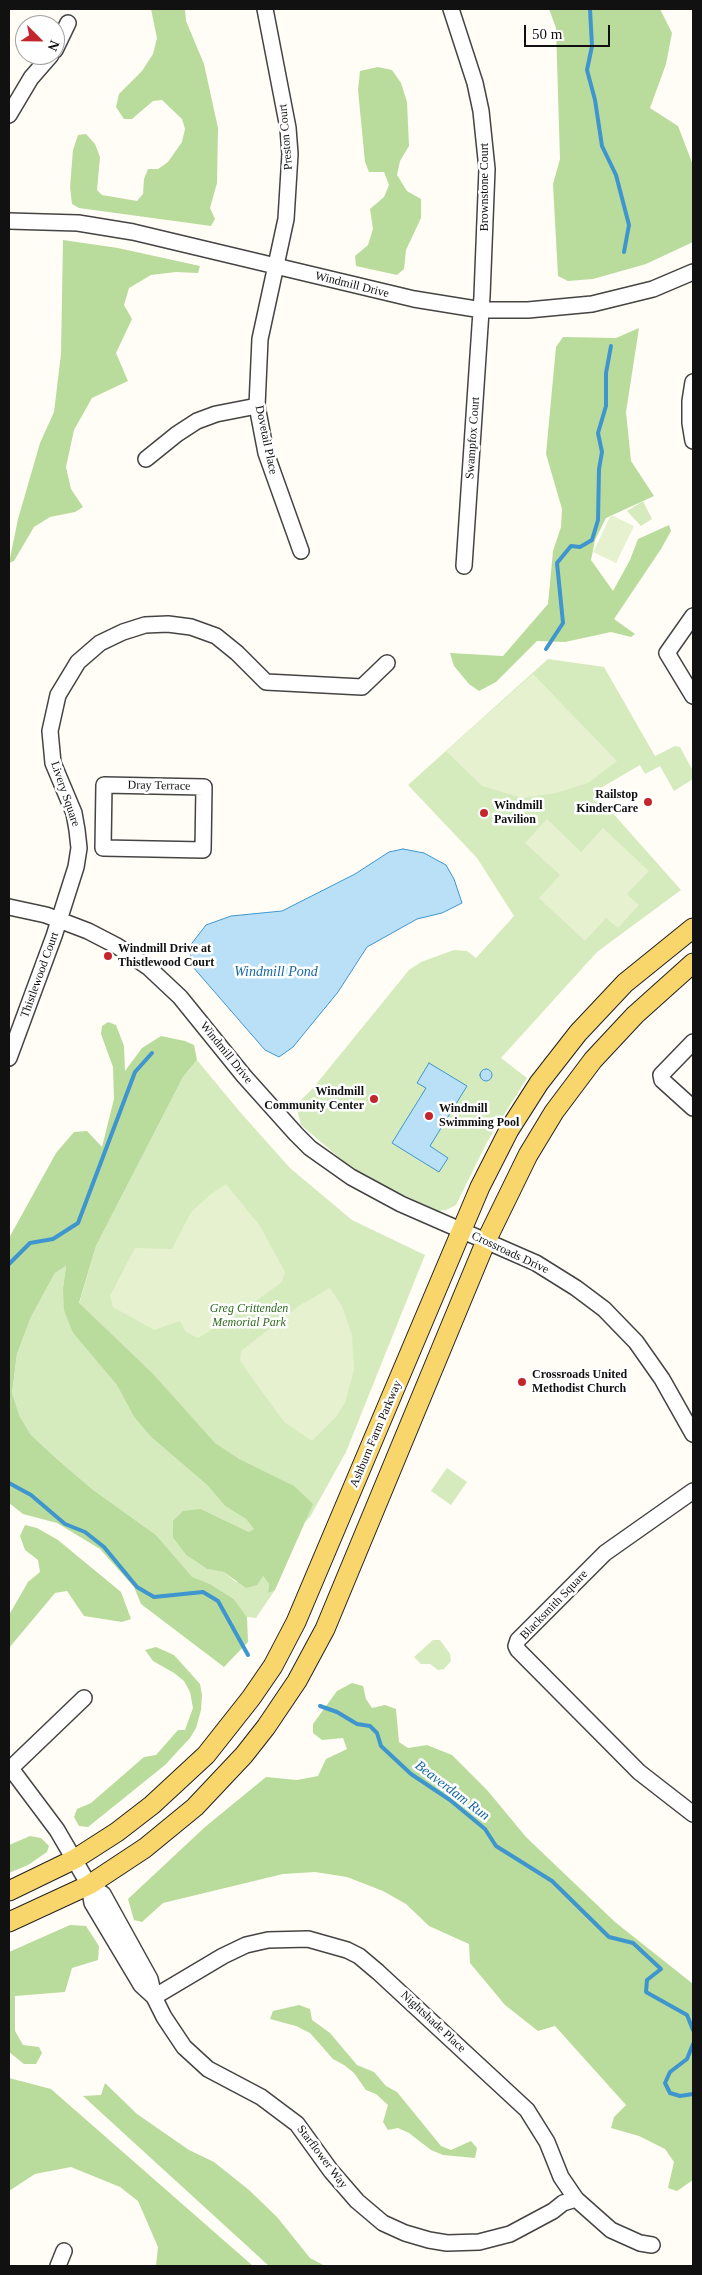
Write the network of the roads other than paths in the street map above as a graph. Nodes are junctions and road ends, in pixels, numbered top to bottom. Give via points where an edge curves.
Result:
1 (265, 9) edge
2 (451, 9) edge
3 (68, 23) dead end
4 (65, 29) edge
5 (42, 65) edge
6 (9, 115) edge
7 (9, 221) edge
8 (276, 266) junction
9 (692, 276) edge
10 (482, 310) junction
11 (693, 382) edge
12 (257, 406) junction
13 (693, 441) edge
14 (146, 458) dead end
15 (301, 551) dead end
16 (464, 566) dead end
17 (693, 616) edge
18 (387, 663) dead end
19 (693, 696) edge
20 (79, 848) junction
21 (103, 848) junction
22 (9, 907) edge
23 (60, 920) junction
24 (693, 928) edge
25 (693, 964) edge
26 (693, 1042) edge
27 (9, 1058) edge
28 (693, 1108) edge
29 (461, 1230) junction
30 (486, 1241) junction
31 (693, 1434) edge
32 (693, 1491) edge
33 (84, 1698) dead end
34 (10, 1767) edge
35 (693, 1814) edge
36 (75, 1859) junction
37 (90, 1885) junction
38 (9, 1891) edge
39 (9, 1922) edge
40 (154, 1997) junction
41 (576, 2199) junction
42 (652, 2245) dead end
43 (64, 2251) dead end
44 (58, 2266) edge

1 - 8 street, Preston Court via 290,154 286,219
2 - 10 street, Brownstone Court via 475,83 485,141 487,196
3 - 4 street
5 - 6 street
7 - 8 street, Windmill Drive via 78,224 133,232
8 - 10 street, Windmill Drive via 414,299
8 - 12 street, Dovetail Place via 260,339
9 - 10 street, Windmill Drive via 592,304 528,310
10 - 16 street, Swampfox Court
11 - 13 street via 690,423
12 - 14 street via 197,421
12 - 15 street, Dovetail Place via 266,453
17 - 19 street via 667,653
18 - 20 street, Livery Square via 362,687 266,682 216,636 191,627 145,625 100,643 78,662 67,678 52,712 50,731 53,763 74,813
20 - 21 street, Dray Terrace
20 - 23 street, Livery Square via 74,877
21 - 21 street, Dray Terrace via 104,785 204,787 202,850
22 - 23 street, Windmill Drive
23 - 27 street, Thistlewood Court
23 - 29 street, Windmill Drive via 117,946 164,981 310,1148 374,1190
24 - 29 main road, Ashburn Farm Parkway via 625,983 558,1058 509,1130
25 - 30 main road via 635,1014 572,1086 528,1155
26 - 28 street via 661,1075 662,1080
29 - 30 street, Crossroads Drive
29 - 36 main road, Ashburn Farm Parkway via 312,1588 273,1666 223,1736 174,1787 117,1832
30 - 31 street, Crossroads Drive via 551,1271 604,1309 650,1361
30 - 37 main road via 336,1603 297,1681 266,1728 195,1807 145,1848
32 - 35 street, Blacksmith Square via 605,1553 518,1640 516,1646 639,1772
33 - 34 street
34 - 36 street, Starflower Way via 35,1798
36 - 37 street, Starflower Way
36 - 38 main road, Ashburn Farm Parkway
37 - 39 main road
37 - 40 street, Starflower Way via 92,1903 141,1985
40 - 41 street, Starflower Way via 179,2040 195,2058 216,2074 261,2097 297,2124 357,2202 383,2223 405,2233 447,2243 496,2240
40 - 41 street, Nightshade Place via 223,1956 268,1940 308,1939 347,1950 378,1972 527,2110 547,2142 561,2177
41 - 42 street, Nightshade Place via 611,2230
43 - 44 street

